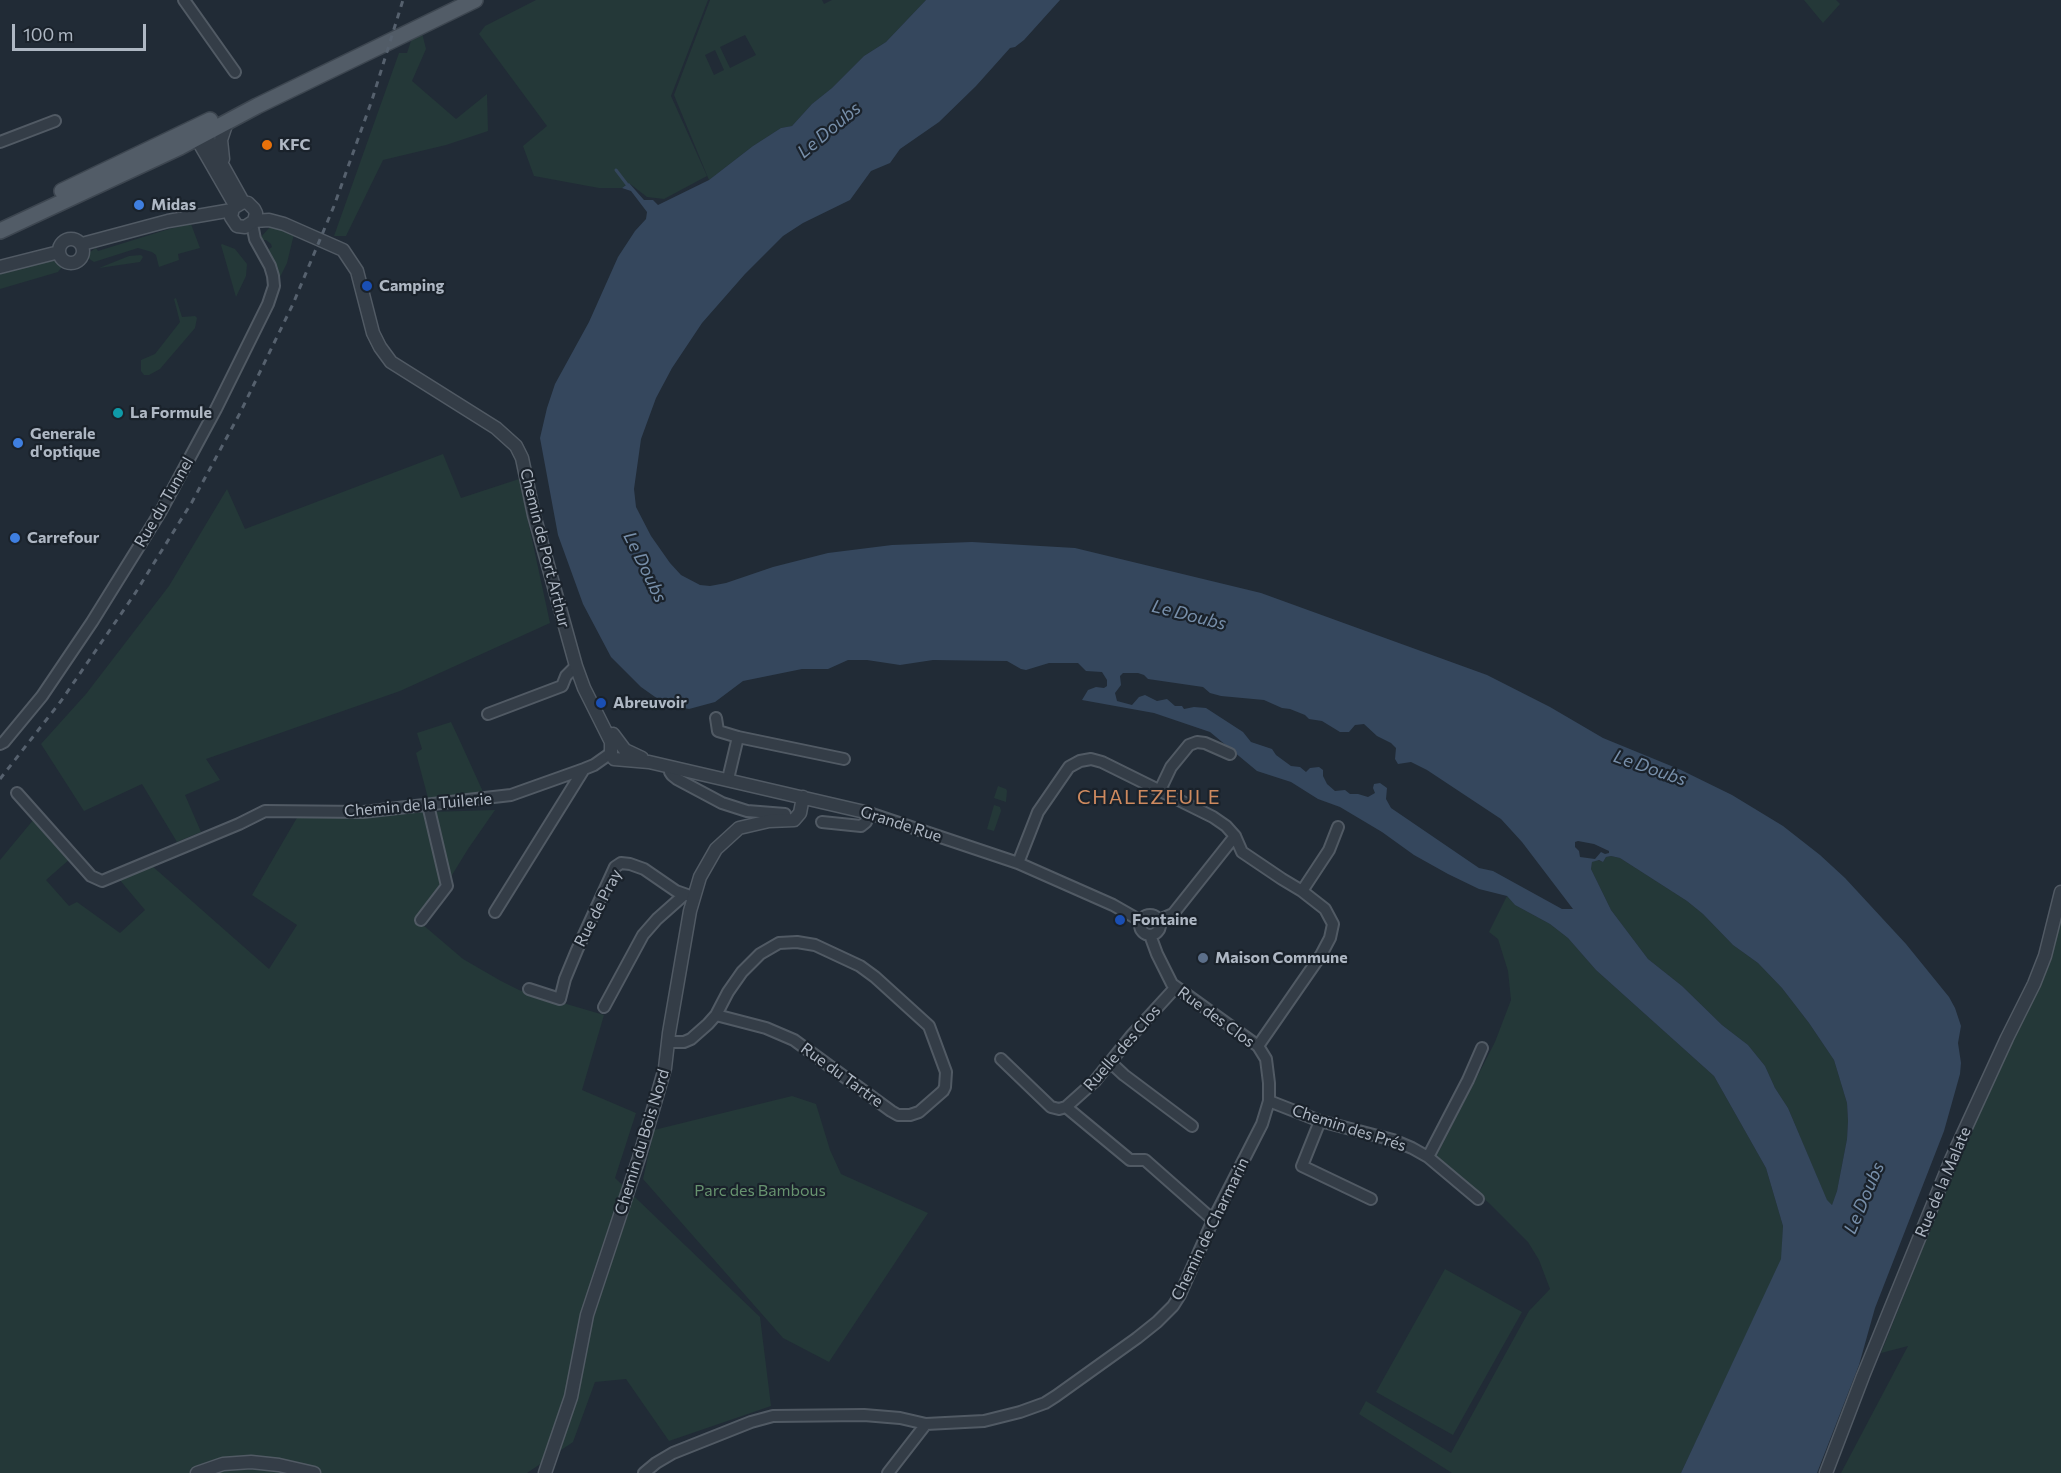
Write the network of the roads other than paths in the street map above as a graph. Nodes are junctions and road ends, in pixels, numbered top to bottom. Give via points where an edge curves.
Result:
1 (184, 0) edge
2 (456, 0) edge
3 (475, 0) edge
4 (235, 72) dead end
5 (55, 121) dead end
6 (227, 122) junction
7 (200, 138) junction
8 (0, 142) edge
9 (225, 172) junction
10 (243, 215) junction
11 (0, 220) edge
12 (0, 231) edge
13 (82, 244) junction
14 (59, 252) junction
15 (0, 267) edge
16 (576, 666) junction
17 (488, 714) dead end
18 (716, 718) dead end
19 (738, 737) junction
20 (0, 744) edge
21 (618, 753) junction
22 (1230, 754) dead end
23 (844, 759) dead end
24 (589, 767) junction
25 (670, 767) junction
26 (728, 779) junction
27 (1160, 790) junction
28 (17, 793) dead end
29 (803, 797) junction
30 (428, 805) junction
31 (869, 813) junction
32 (785, 814) dead end
33 (822, 822) dead end
34 (1338, 827) dead end
35 (1235, 836) junction
36 (1018, 862) junction
37 (1302, 891) junction
38 (2061, 892) edge
39 (688, 896) junction
40 (495, 912) dead end
41 (422, 920) dead end
42 (1159, 920) junction
43 (1141, 921) junction
44 (1150, 935) junction
45 (1176, 987) junction
46 (529, 988) dead end
47 (604, 1007) dead end
48 (716, 1015) junction
49 (668, 1042) junction
50 (1258, 1046) junction
51 (1482, 1047) dead end
52 (1001, 1059) dead end
53 (1110, 1062) junction
54 (1269, 1101) junction
55 (1066, 1107) junction
56 (1320, 1121) junction
57 (1192, 1126) dead end
58 (1428, 1156) junction
59 (1371, 1199) dead end
60 (1478, 1199) dead end
61 (1213, 1220) junction
62 (926, 1425) junction
63 (197, 1473) edge
64 (314, 1473) edge
65 (545, 1473) edge
66 (644, 1473) edge
67 (888, 1473) edge
68 (1826, 1473) edge

1 - 4 street
2 - 7 main road
3 - 6 main road
5 - 8 street
6 - 7 main road
6 - 9 street via 221,140
7 - 9 street
7 - 10 street
7 - 11 main road
7 - 12 main road
9 - 10 street
10 - 13 street, Chemin de Port Arthur via 210,214 168,221
10 - 16 street, Chemin de Port Arthur via 270,215 343,250 360,281 373,333 391,362 496,428 516,446
10 - 20 street, Rue du Tunnel via 270,266 274,286 268,304 160,511 42,696
13 - 14 street via 67,239
13 - 14 street via 83,255 75,262 65,261
14 - 15 street
16 - 17 street via 562,686
16 - 21 street, Chemin de Port Arthur
18 - 19 street via 718,731
19 - 23 street
19 - 26 street
21 - 24 street, Chemin de la Tuilerie
21 - 25 street, Grande Rue
22 - 27 street via 1205,743 1189,745 1171,766
24 - 30 street, Chemin de la Tuilerie via 511,795
24 - 40 street
25 - 26 street, Grande Rue
25 - 32 street via 672,775 722,803 747,811
26 - 29 street, Grande Rue
27 - 35 street via 1213,817
27 - 36 street via 1102,762 1080,760 1069,767 1038,812
28 - 30 street, Chemin de la Tuilerie via 91,876 102,881 265,811 363,812
29 - 31 street, Grande Rue
29 - 39 street, Chemin du Bois Nord via 800,813 794,820 739,828 704,867
30 - 41 street via 447,886
31 - 33 street via 861,826
31 - 36 street, Grande Rue
34 - 37 street via 1329,850
35 - 37 street via 1242,852
35 - 42 street via 1173,914
36 - 43 street, Grande Rue
37 - 50 street via 1326,909 1333,924 1330,938
38 - 68 street, Rue de la Malate via 2034,984 1951,1160
39 - 46 street, Rue de Pray via 644,870 621,863 615,867 577,950 560,999
39 - 47 street via 657,918 643,935
39 - 49 street, Chemin du Bois Nord
42 - 43 street via 1149,915
42 - 44 street via 1159,931
43 - 44 street via 1142,931
44 - 45 street, Rue des Clos
45 - 50 street, Rue des Clos
45 - 53 street, Ruelle des Clos
48 - 48 street, Rue du Tartre via 742,972 760,954 779,943 819,946 860,966 929,1026 946,1072 945,1087 919,1112 898,1114 794,1040
48 - 49 street, Rue du Tartre via 691,1039
49 - 65 street, Chemin du Bois Nord via 656,1103 587,1315 571,1397
50 - 54 street, Rue des Clos via 1266,1059
51 - 58 street, Chemin des Prés
52 - 55 street via 1051,1107
53 - 55 street, Ruelle des Clos
53 - 57 street
54 - 56 street, Chemin des Prés
54 - 61 street, Chemin de Charmarin via 1263,1124
55 - 61 street via 1130,1160 1145,1160
56 - 58 street, Chemin des Prés via 1393,1140
56 - 59 street via 1302,1166
58 - 60 street, Chemin des Prés
61 - 62 street, Chemin de Charmarin via 1173,1306 1137,1338 1056,1396 1034,1408 1004,1416
62 - 66 street, Chemin de Charmarin via 864,1415 772,1416 673,1453
62 - 67 street
63 - 64 street via 224,1464 251,1462

